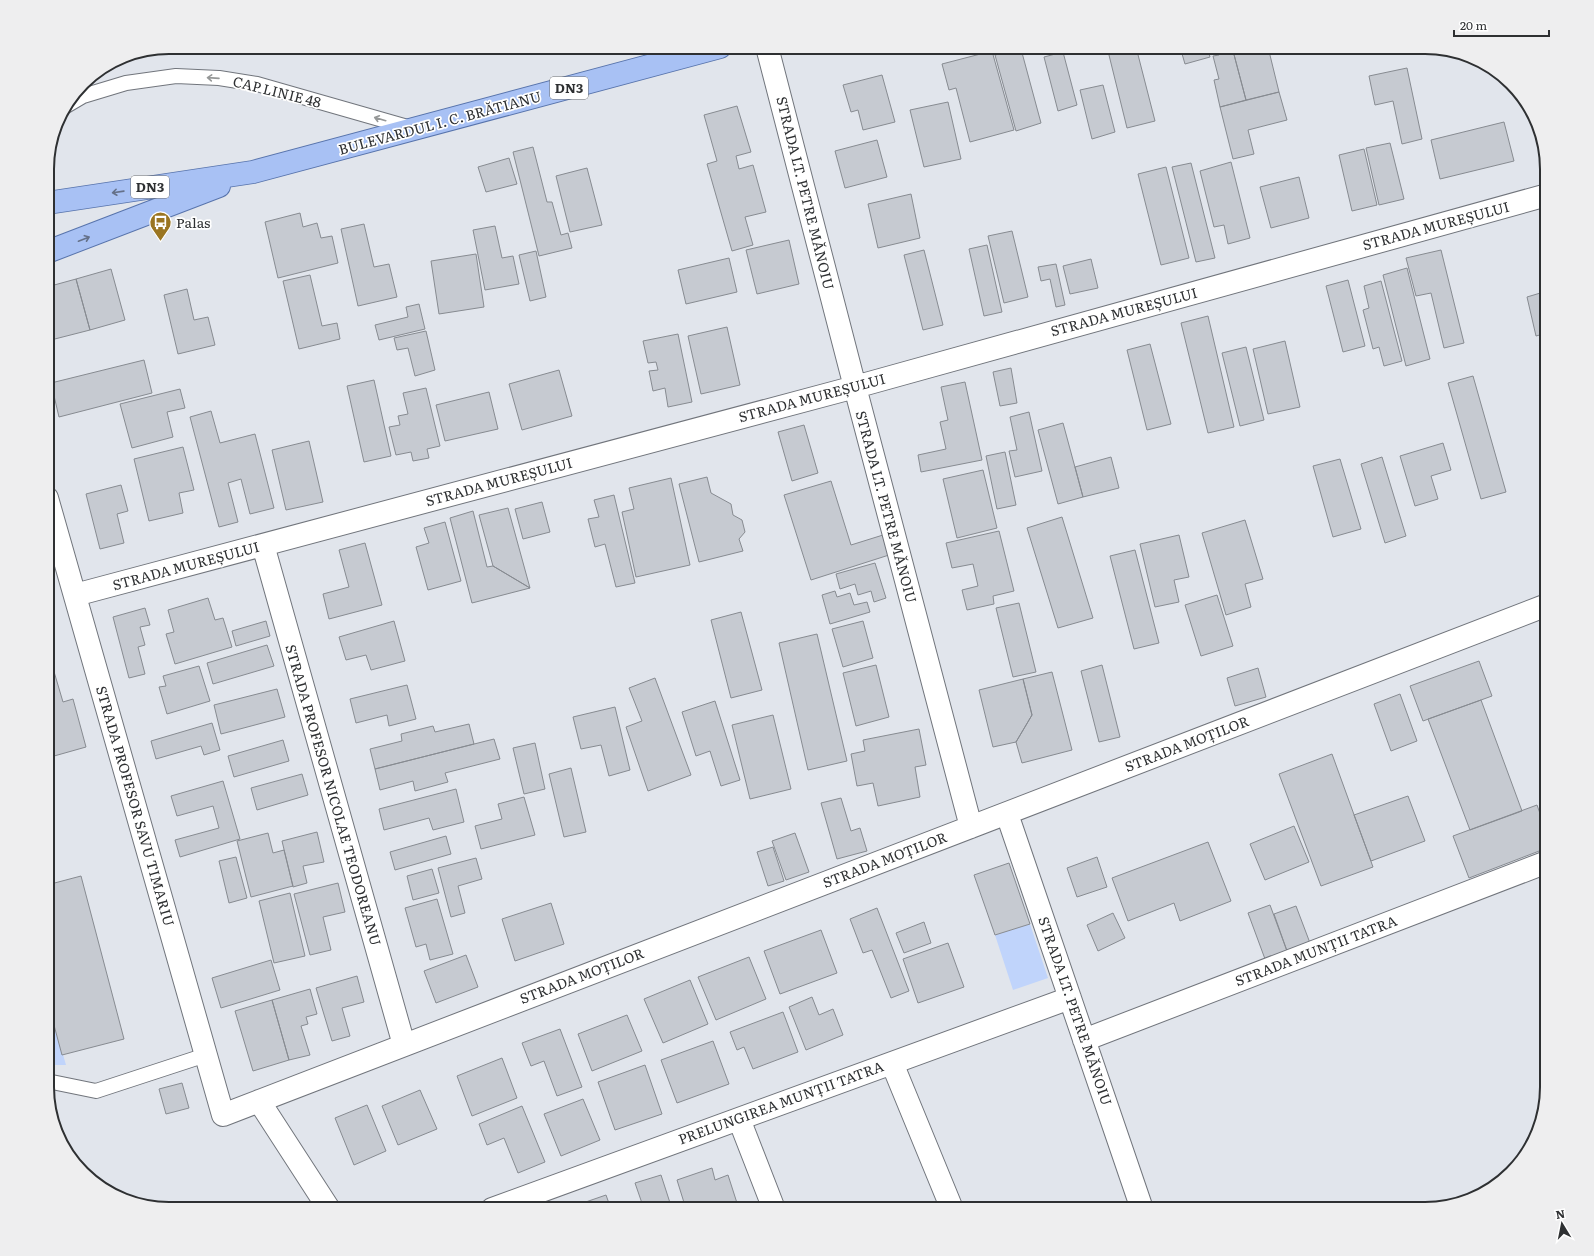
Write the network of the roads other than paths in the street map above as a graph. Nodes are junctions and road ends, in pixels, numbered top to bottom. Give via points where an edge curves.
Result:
1 (694, 54) edge
2 (769, 54) edge
3 (78, 99) edge
4 (417, 129) junction
5 (253, 172) junction
6 (1540, 197) edge
7 (54, 202) edge
8 (54, 249) edge
9 (855, 387) junction
10 (54, 522) edge
11 (263, 545) junction
12 (75, 596) junction
13 (1540, 608) edge
14 (1007, 814) junction
15 (971, 827) junction
16 (1540, 865) edge
17 (1070, 998) junction
18 (1084, 1040) junction
19 (404, 1045) junction
20 (206, 1055) junction
21 (892, 1063) junction
22 (54, 1082) edge
23 (259, 1101) junction
24 (223, 1115) joint
25 (739, 1118) junction
26 (324, 1202) edge
27 (511, 1202) edge
28 (771, 1202) edge
29 (949, 1202) edge
30 (1140, 1202) edge

1 - 4 main road, BULEVARDUL I. C. BRĂTIANU / DN3
2 - 9 street, STRADA LT. PETRE MĂNOIU
4 -> 3 lane, CAP LINIE 48 via 257,84 219,78 176,76 126,83
4 - 5 main road, BULEVARDUL I. C. BRĂTIANU / DN3
5 -> 7 main road, BULEVARDUL I. C. BRĂTIANU / DN3
8 -> 5 main road, BULEVARDUL I. C. BRĂTIANU / DN3
6 - 9 street, STRADA MUREȘULUI
9 - 11 street, STRADA MUREȘULUI
9 - 15 street, STRADA LT. PETRE MĂNOIU
10 - 12 street, STRADA PROFESOR SAVU TIMARIU
11 - 12 street, STRADA MUREȘULUI
11 - 19 street, STRADA PROFESOR NICOLAE TEODOREANU
12 - 20 street, STRADA PROFESOR SAVU TIMARIU
13 - 14 street, STRADA MOȚILOR
14 - 15 street, STRADA MOȚILOR
14 - 17 street, STRADA LT. PETRE MĂNOIU
15 - 19 street, STRADA MOȚILOR
16 - 18 street, STRADA MUNȚII TATRA
17 - 18 street, STRADA LT. PETRE MĂNOIU
17 - 21 street, PRELUNGIREA MUNȚII TATRA
18 - 30 street, STRADA LT. PETRE MĂNOIU
19 - 23 street, STRADA MOȚILOR
20 - 22 lane via 96,1091
20 - 24 street, STRADA PROFESOR SAVU TIMARIU
21 - 25 street, PRELUNGIREA MUNȚII TATRA
21 - 29 street
23 - 24 street, STRADA MOȚILOR
23 - 26 street
25 - 27 street, PRELUNGIREA MUNȚII TATRA
25 - 28 street

